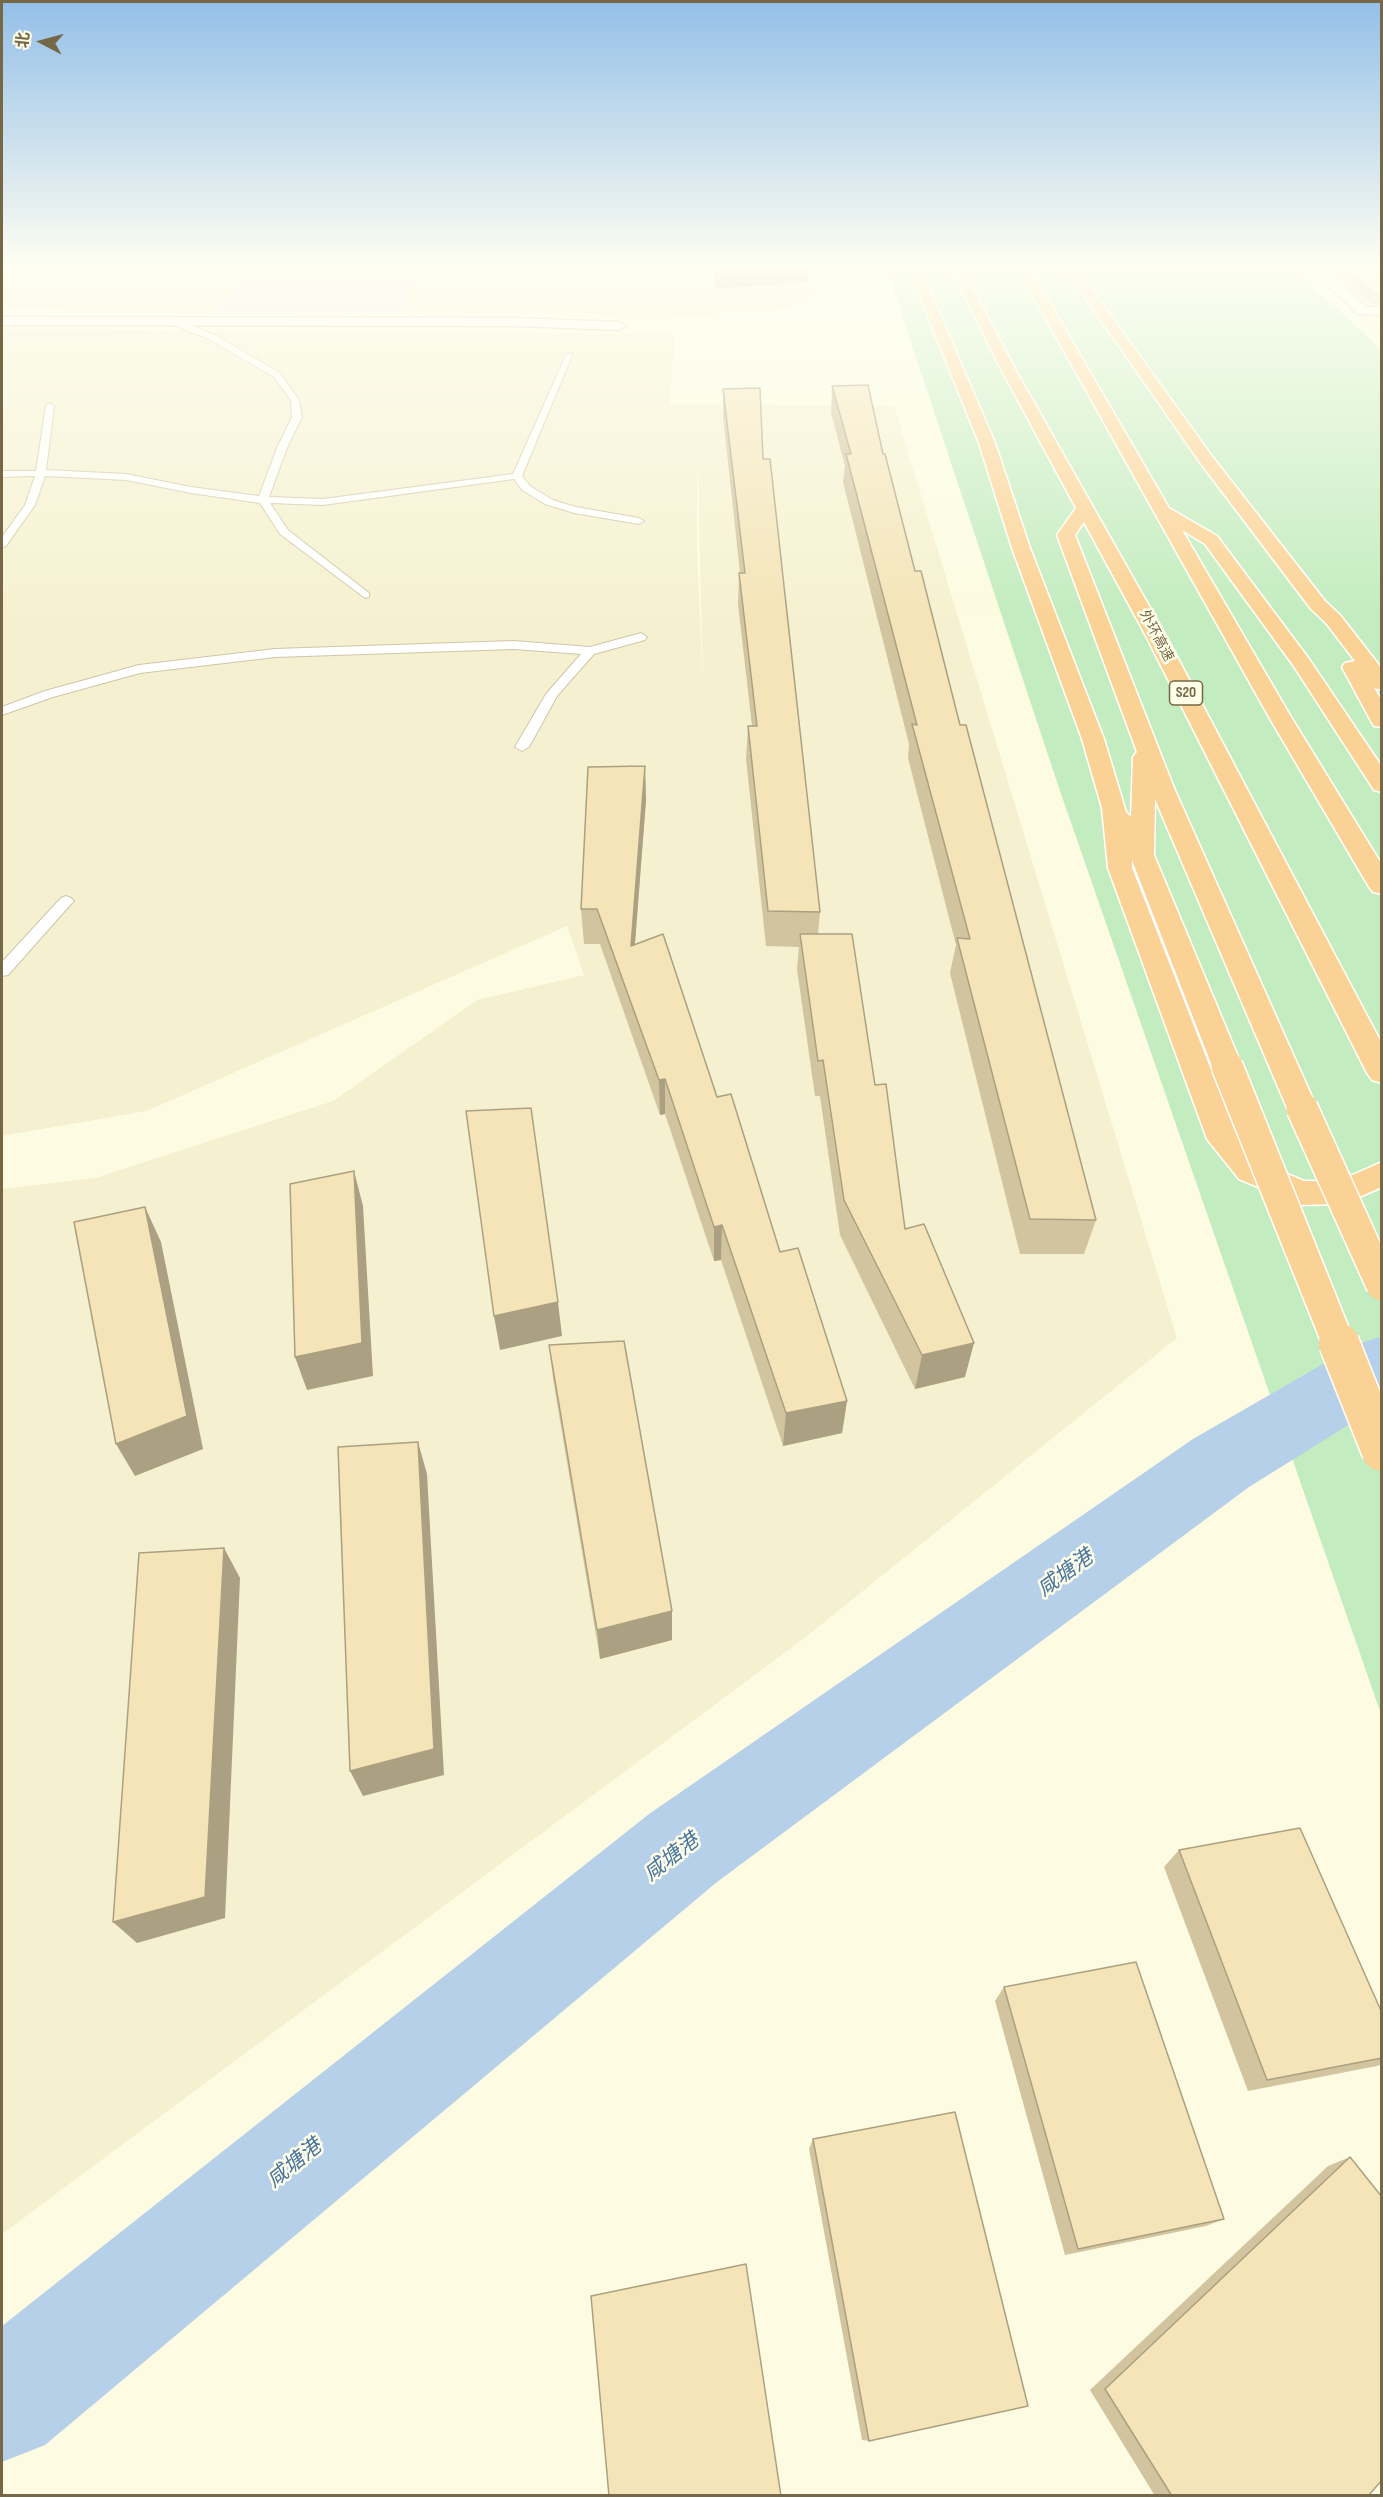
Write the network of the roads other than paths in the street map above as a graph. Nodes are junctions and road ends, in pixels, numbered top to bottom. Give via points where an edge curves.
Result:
1 (283, 384) edge
2 (558, 384) edge
3 (962, 384) edge
4 (1016, 384) edge
5 (1090, 384) edge
6 (1151, 384) edge
7 (50, 406) dead end
8 (41, 473) junction
9 (2, 474) edge
10 (517, 476) junction
11 (263, 501) junction
12 (1086, 507) junction
13 (1163, 511) junction
14 (639, 521) dead end
15 (2, 544) edge
16 (365, 595) dead end
17 (1318, 605) junction
18 (641, 637) dead end
19 (590, 651) junction
20 (1382, 684) edge
21 (2, 711) edge
22 (1382, 721) edge
23 (1145, 743) junction
24 (522, 747) dead end
25 (1382, 785) edge
26 (1114, 808) junction
27 (1142, 855) junction
28 (1382, 887) edge
29 (66, 901) dead end
30 (2, 971) edge
31 (1382, 1073) edge
32 (1382, 1173) edge
33 (1382, 1285) edge
34 (1382, 1451) edge

1 - 11 lane via 295,400 297,417
2 - 10 lane
3 - 26 highway via 1093,739
4 - 12 highway, 外环高速 / S20
5 - 13 highway
6 - 17 highway
7 - 8 lane
8 - 9 lane
8 - 11 lane via 126,477
8 - 15 lane via 30,505
10 - 11 lane via 323,502
10 - 14 lane via 526,488 549,502
11 - 16 lane via 284,532
12 - 23 highway via 1066,535
12 - 31 highway, 外环高速 / S20
13 - 25 highway via 1211,540 1302,663
13 - 28 highway
17 - 20 highway
17 - 22 highway via 1322,619
18 - 19 lane
19 - 21 lane via 514,645 275,653 139,669
19 - 24 lane via 552,694
23 - 27 highway
23 - 33 highway, bridge via 1212,906
26 - 27 highway
26 - 32 highway via 1120,868 1222,1139 1250,1171 1300,1193 1343,1192
27 - 34 highway, bridge
29 - 30 lane

